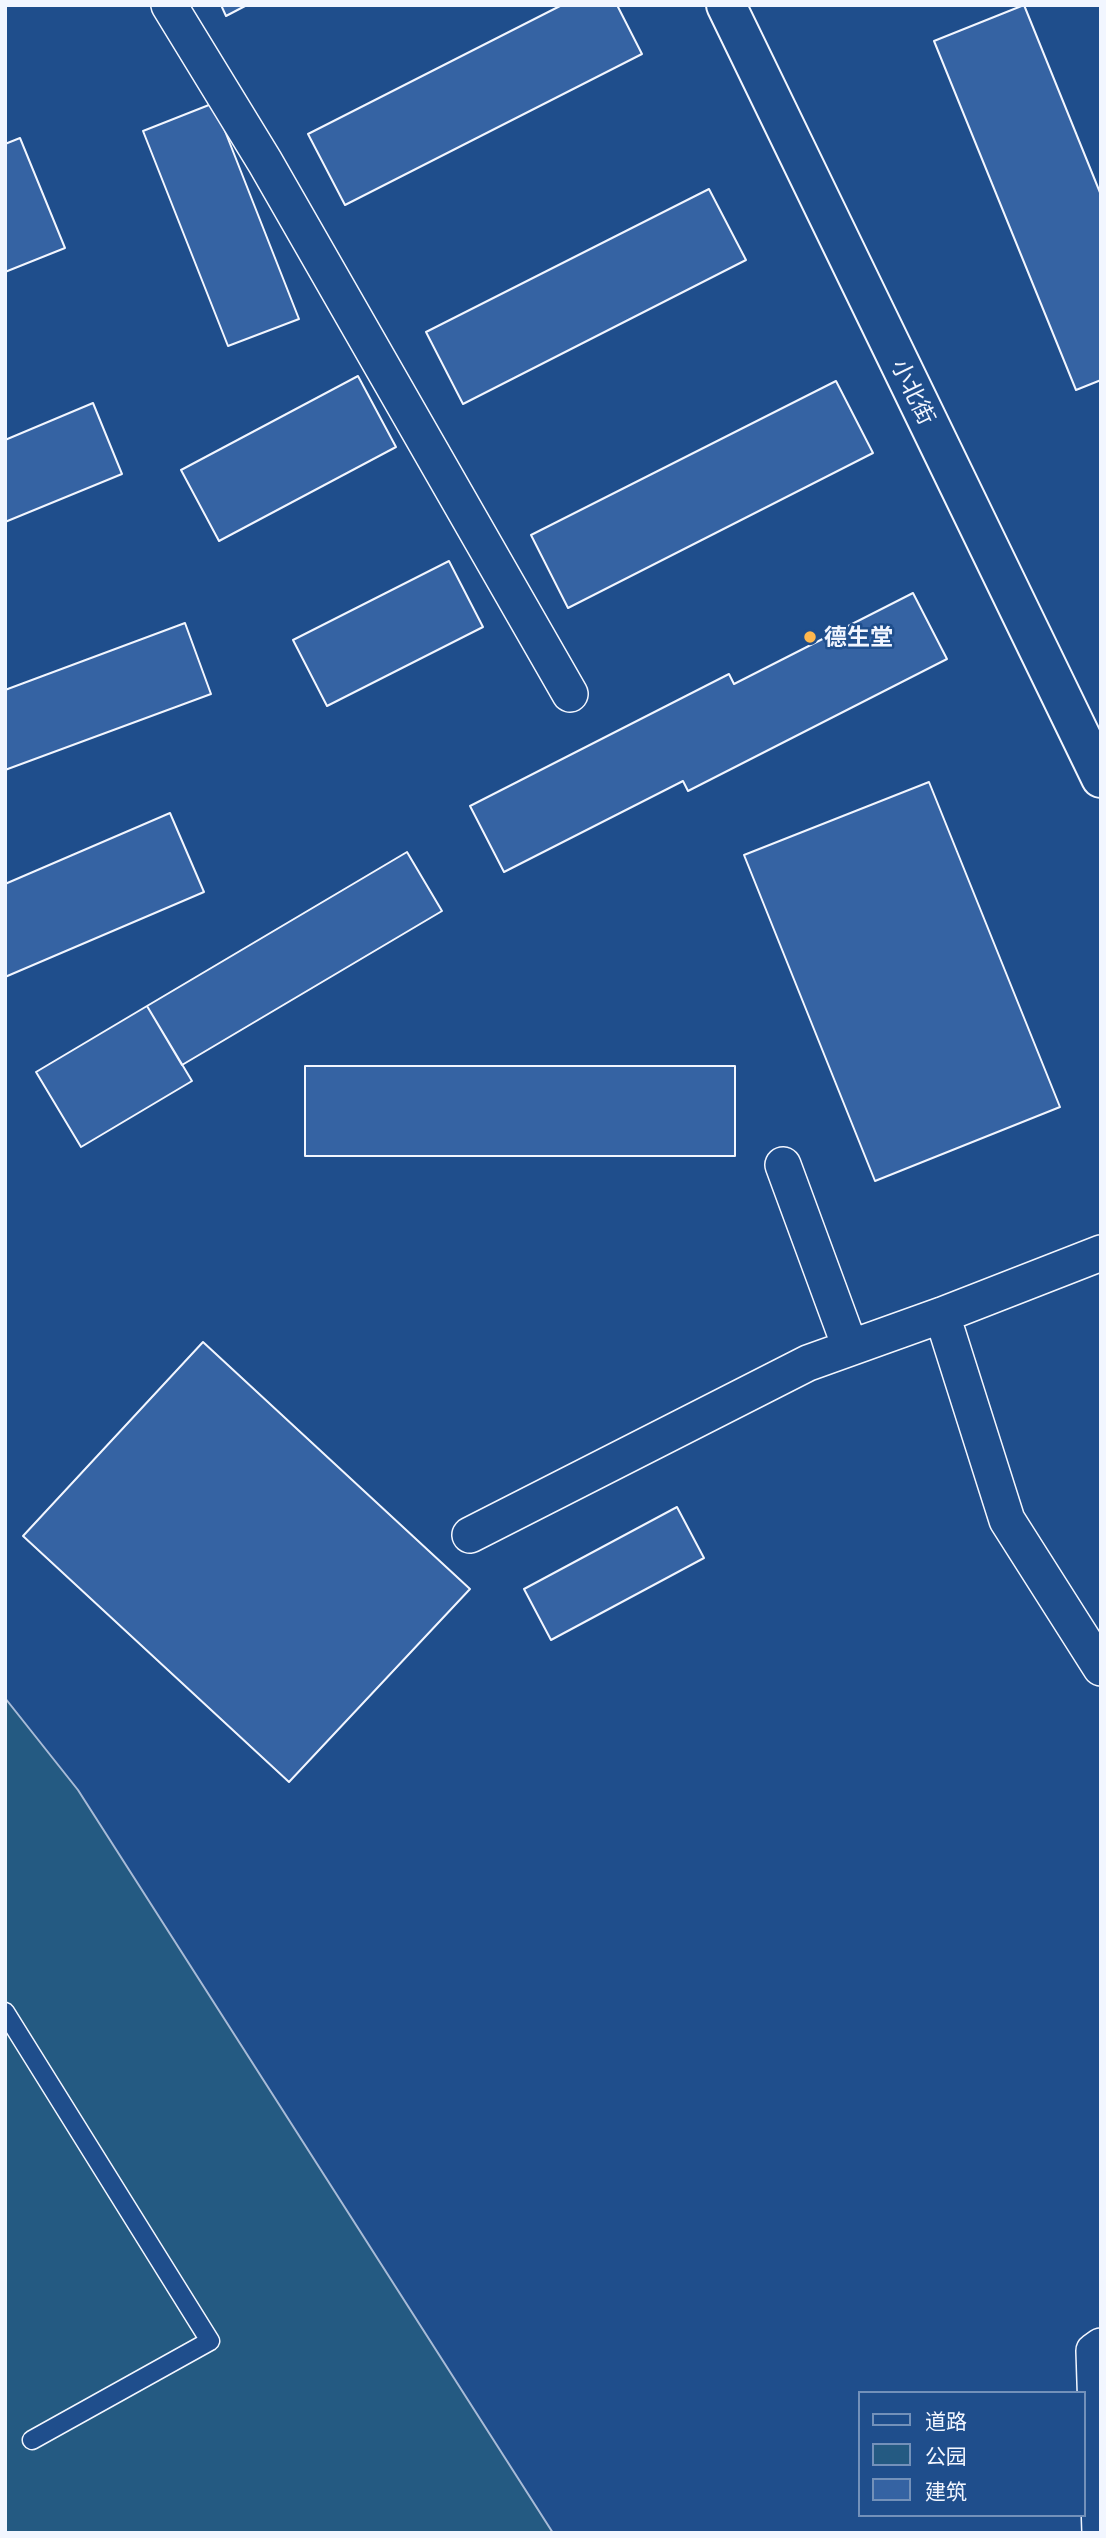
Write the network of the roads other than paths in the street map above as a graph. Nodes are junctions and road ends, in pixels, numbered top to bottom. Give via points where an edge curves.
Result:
1 (169, 5) edge
2 (726, 5) edge
3 (570, 694) dead end
4 (1101, 778) edge
5 (783, 1165) dead end
6 (1101, 1253) edge
7 (942, 1315) junction
8 (850, 1348) junction
9 (470, 1535) dead end
10 (1101, 1668) edge
11 (5, 2012) edge
12 (1101, 2346) edge
13 (32, 2440) dead end
14 (1100, 2533) edge

1 - 3 street via 265,162
2 - 4 street, 小北街
5 - 8 street
6 - 7 street
7 - 8 street
7 - 10 street via 1007,1520
8 - 9 street via 808,1363
11 - 13 lane via 210,2341
12 - 14 street via 1094,2351

